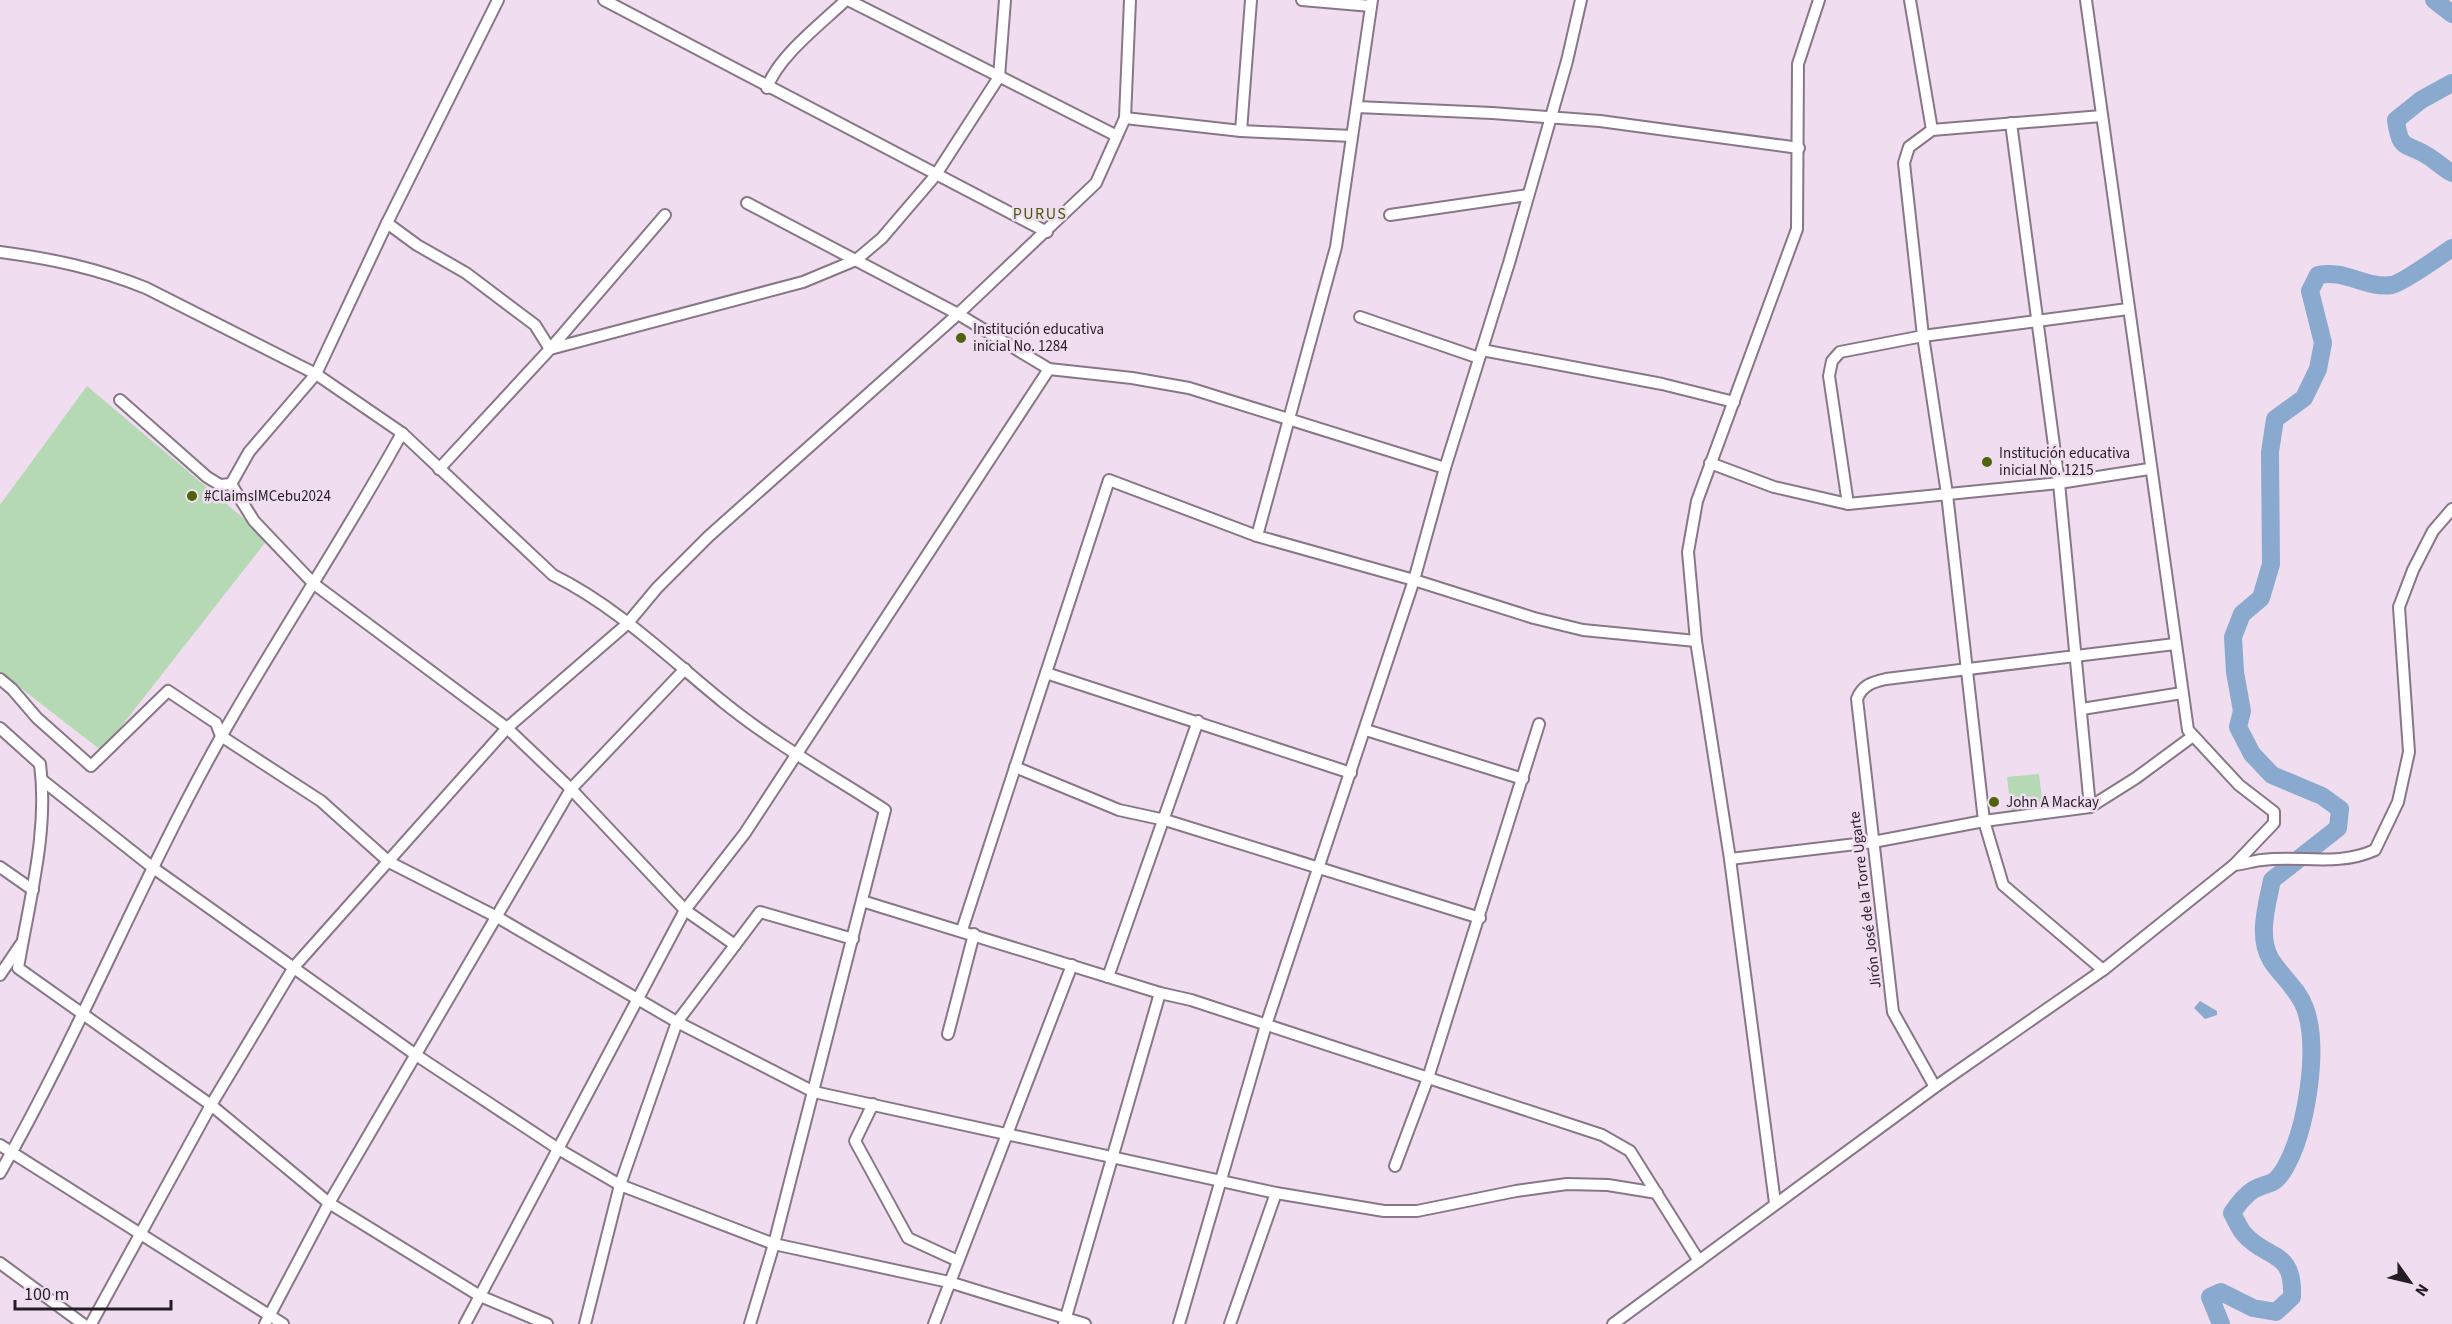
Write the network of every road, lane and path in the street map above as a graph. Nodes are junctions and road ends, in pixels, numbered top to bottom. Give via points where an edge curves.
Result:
1 (498, 0) edge
2 (604, 0) edge
3 (847, 0) edge
4 (1005, 0) edge
5 (1130, 0) edge
6 (1251, 0) edge
7 (1302, 0) edge
8 (1581, 0) edge
9 (1819, 0) edge
10 (1910, 0) edge
11 (2086, 0) edge
12 (1372, 3) edge
13 (999, 77) junction
14 (767, 87) junction
15 (1357, 107) junction
16 (2102, 116) junction
17 (1550, 117) junction
18 (1125, 118) junction
19 (2011, 123) junction
20 (1932, 130) junction
21 (1241, 131) junction
22 (1117, 136) junction
23 (1352, 136) junction
24 (1799, 148) junction
25 (935, 176) junction
26 (1528, 195) junction
27 (747, 203) dead end
28 (665, 215) dead end
29 (1390, 215) dead end
30 (387, 223) junction
31 (1047, 232) junction
32 (0, 252) edge
33 (855, 260) junction
34 (2128, 309) junction
35 (958, 314) junction
36 (1360, 317) dead end
37 (2037, 320) junction
38 (1923, 336) junction
39 (550, 349) junction
40 (1481, 354) junction
41 (1049, 369) junction
42 (316, 374) junction
43 (120, 400) dead end
44 (1734, 402) junction
45 (1290, 419) junction
46 (402, 433) junction
47 (1710, 463) junction
48 (1445, 468) junction
49 (439, 469) junction
50 (2149, 469) junction
51 (2059, 483) junction
52 (231, 484) junction
53 (1947, 495) junction
54 (1848, 504) junction
55 (2452, 509) edge
56 (1257, 536) junction
57 (1414, 580) junction
58 (314, 584) junction
59 (627, 624) junction
60 (1696, 641) junction
61 (2175, 644) junction
62 (2078, 656) junction
63 (1967, 668) junction
64 (685, 669) junction
65 (1046, 673) junction
66 (0, 679) edge
67 (2182, 693) junction
68 (2082, 709) junction
69 (1198, 722) junction
70 (1539, 724) dead end
71 (0, 728) edge
72 (507, 728) junction
73 (1366, 730) junction
74 (221, 736) junction
75 (2193, 736) junction
76 (798, 753) junction
77 (1015, 767) junction
78 (1351, 773) junction
79 (1523, 779) junction
80 (42, 780) junction
81 (572, 789) junction
82 (2090, 807) junction
83 (1165, 820) junction
84 (1984, 821) junction
85 (1873, 842) junction
86 (1730, 859) junction
87 (389, 862) junction
88 (2234, 865) junction
89 (0, 867) edge
90 (152, 867) junction
91 (1320, 869) junction
92 (33, 890) junction
93 (862, 901) junction
94 (685, 910) junction
95 (497, 917) junction
96 (1480, 918) junction
97 (962, 930) junction
98 (974, 934) junction
99 (853, 939) junction
100 (22, 941) junction
101 (735, 945) junction
102 (1072, 965) junction
103 (294, 967) junction
104 (2103, 970) junction
105 (0, 975) edge
106 (1108, 976) junction
107 (1160, 993) junction
108 (639, 998) junction
109 (84, 1016) junction
110 (677, 1022) junction
111 (1266, 1025) junction
112 (948, 1034) dead end
113 (416, 1054) junction
114 (1428, 1078) junction
115 (1935, 1086) junction
116 (814, 1092) junction
117 (873, 1104) junction
118 (211, 1106) junction
119 (1008, 1134) junction
120 (0, 1144) edge
121 (560, 1150) junction
122 (12, 1152) junction
123 (1111, 1155) junction
124 (1395, 1166) dead end
125 (0, 1173) edge
126 (1220, 1181) junction
127 (620, 1185) junction
128 (1276, 1193) junction
129 (1657, 1193) junction
130 (329, 1203) junction
131 (1775, 1203) junction
132 (141, 1234) junction
133 (774, 1244) junction
134 (958, 1261) junction
135 (1699, 1261) junction
136 (0, 1263) edge
137 (949, 1282) junction
138 (480, 1296) junction
139 (267, 1320) edge
140 (1064, 1321) edge
141 (83, 1324) edge
142 (91, 1324) edge
143 (283, 1324) edge
144 (465, 1324) edge
145 (547, 1324) edge
146 (585, 1324) edge
147 (750, 1324) edge
148 (934, 1324) edge
149 (1085, 1324) edge
150 (1179, 1324) edge
151 (1230, 1324) edge
152 (1613, 1324) edge

1 - 30 street
2 - 14 street
3 - 13 street
3 - 14 street via 795,48
4 - 13 street
5 - 18 street
6 - 21 street
7 - 12 street
8 - 17 street
9 - 24 street via 1798,64
10 - 20 street
11 - 16 street
12 - 15 street
13 - 22 street
13 - 25 street
14 - 25 street
15 - 17 street
15 - 23 street
16 - 19 street
16 - 34 street
17 - 24 street
17 - 26 street
18 - 21 street
18 - 22 street
19 - 20 street
19 - 37 street
20 - 38 street via 1909,147 1904,163
21 - 23 street
22 - 31 street via 1096,183
23 - 45 street via 1336,247
24 - 44 street via 1797,229
25 - 31 street
25 - 33 street via 882,237
26 - 29 street
26 - 40 street
27 - 33 street
28 - 39 street
30 - 39 street via 466,273 535,326
30 - 42 street
31 - 35 street
32 - 42 street via 89,267 128,281
33 - 35 street
33 - 39 street via 803,282
34 - 37 street
34 - 50 street
35 - 41 street
35 - 59 street via 709,536
36 - 40 street
37 - 38 street
37 - 51 street
38 - 53 street
38 - 54 street via 1849,349 1832,361 1832,411
39 - 49 street
40 - 44 street via 1662,384
40 - 48 street
41 - 45 street via 1189,387
41 - 76 street
42 - 46 street
42 - 52 street via 249,452
43 - 52 street via 207,477 220,485
44 - 47 street
45 - 48 street
45 - 56 street
46 - 49 street
46 - 58 street
47 - 54 street via 1773,487
47 - 60 street via 1691,526 1688,552
48 - 57 street
49 - 59 street via 553,575 579,588
50 - 51 street
50 - 61 street
51 - 53 street
51 - 62 street
52 - 58 street via 254,521
53 - 54 street
53 - 63 street
55 - 88 street via 2433,531 2399,607 2409,752 2398,802 2375,850 2355,859 2264,860
56 - 57 street
56 - 65 street via 1109,480
57 - 60 street via 1503,610 1584,630
57 - 73 street
58 - 72 street
58 - 74 street
59 - 64 street
59 - 72 street
60 - 86 street
61 - 62 street
61 - 67 street
62 - 63 street
62 - 68 street
63 - 84 street
63 - 85 street, Jirón José de la Torre Ugarte via 1875,681 1862,688 1857,699
64 - 76 street via 723,702
64 - 81 street
65 - 69 street
65 - 77 street
66 - 74 street via 91,766 168,691 216,723
67 - 68 street
67 - 75 street via 2188,730
68 - 82 street
69 - 78 street
69 - 83 street
70 - 79 street
71 - 80 street via 40,764
72 - 81 street
72 - 87 street
73 - 78 street
73 - 79 street
74 - 87 street via 321,801
74 - 90 street
75 - 82 street
75 - 88 street via 2240,785 2274,812 2274,823 2267,833
76 - 93 street via 885,810
76 - 94 street via 745,833
77 - 83 street via 1119,810
77 - 97 street
78 - 91 street
79 - 96 street
80 - 90 street
80 - 92 street via 44,801
81 - 94 street
81 - 95 street
82 - 84 street
83 - 91 street
83 - 106 street
84 - 85 street
84 - 104 street via 2003,885
85 - 86 street
85 - 115 street, Jirón José de la Torre Ugarte via 1893,1012
86 - 131 street
87 - 95 street
87 - 103 street
88 - 104 street
89 - 92 street
90 - 103 street
90 - 109 street
91 - 96 street
91 - 111 street
92 - 100 street
93 - 97 street
93 - 99 street
94 - 101 street
94 - 108 street
95 - 108 street
95 - 113 street
96 - 114 street
97 - 98 street
98 - 102 street
98 - 112 street
99 - 101 street via 760,912
99 - 116 street
100 - 105 street
100 - 109 street via 18,968
101 - 110 street
102 - 106 street
102 - 119 street
103 - 113 street
103 - 118 street
104 - 115 street
106 - 107 street
107 - 111 street via 1191,999
107 - 123 street
108 - 110 street
108 - 121 street
109 - 118 street
109 - 122 street
110 - 116 street
110 - 127 street
111 - 114 street
111 - 126 street
113 - 121 street
113 - 130 street
114 - 124 street
114 - 129 street via 1602,1135 1630,1151
115 - 131 street
116 - 117 street
116 - 133 street
117 - 119 street
117 - 134 street via 855,1142 908,1238
118 - 130 street
118 - 132 street
119 - 123 street
119 - 134 street
120 - 122 street
121 - 127 street
121 - 138 street
122 - 125 street
122 - 132 street
123 - 126 street
123 - 140 street
126 - 128 street
126 - 150 street
127 - 133 street
127 - 146 street
128 - 129 street via 1384,1211 1417,1211 1567,1184 1608,1185
128 - 151 street
129 - 135 street
130 - 138 street
130 - 139 street
131 - 135 street
132 - 139 street
132 - 142 street
133 - 137 street
133 - 147 street
134 - 137 street
135 - 152 street
136 - 141 street
137 - 140 street
137 - 148 street
138 - 144 street
138 - 145 street
139 - 143 street
140 - 149 street

